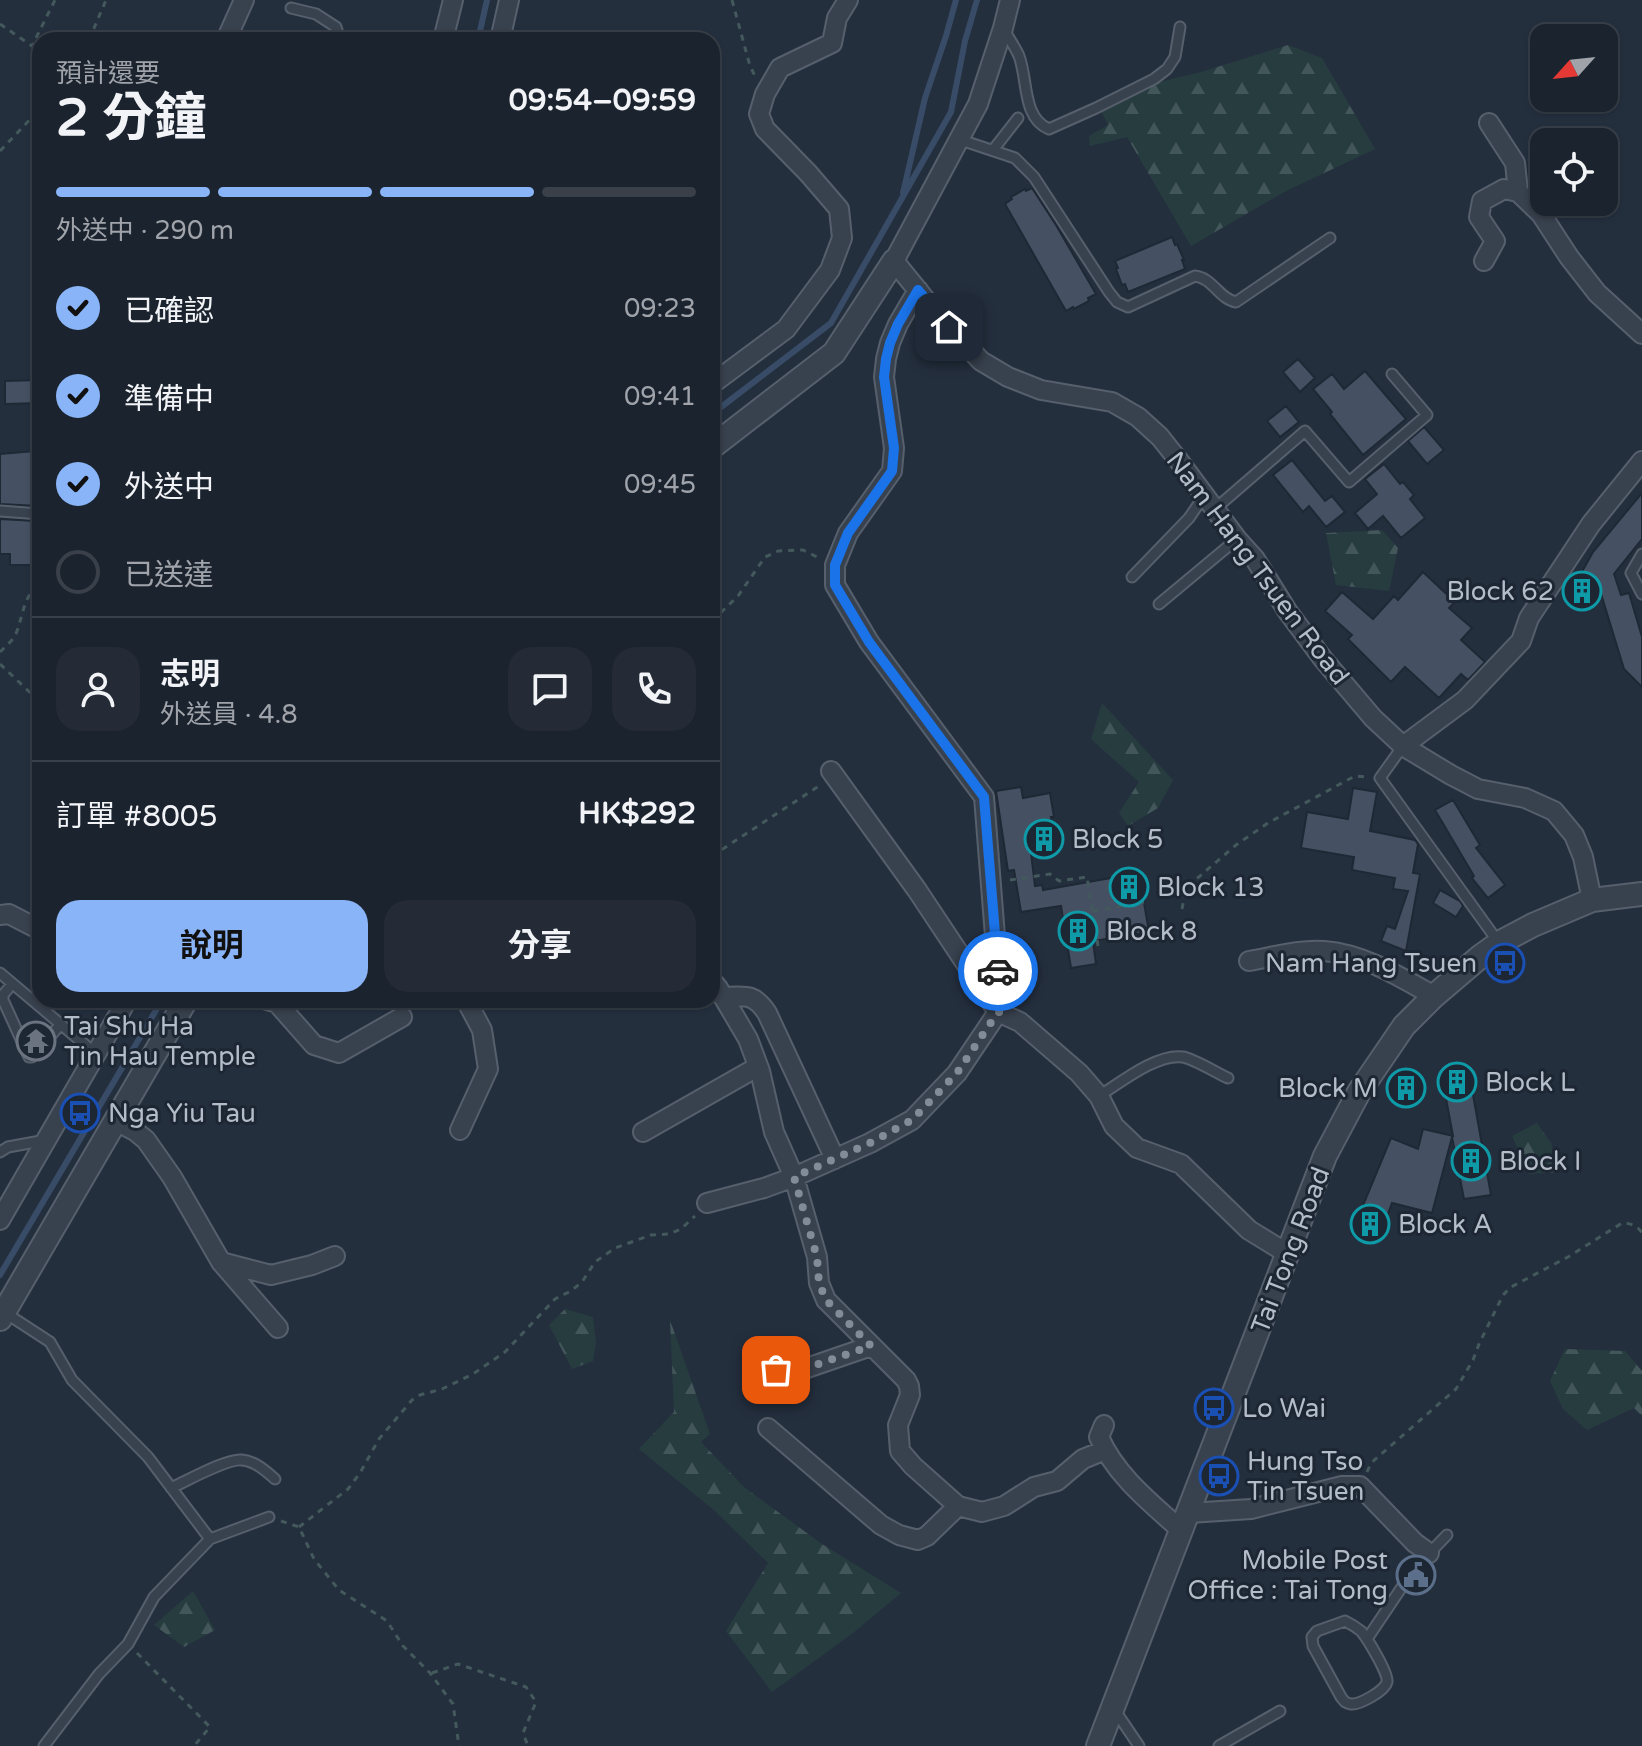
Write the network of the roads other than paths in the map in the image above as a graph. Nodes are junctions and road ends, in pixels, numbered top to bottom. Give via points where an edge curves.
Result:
1 (244, 0) edge
2 (453, 0) edge
3 (509, 0) edge
4 (848, 0) edge
5 (1010, 0) edge
6 (291, 8) dead end
7 (1180, 27) dead end
8 (1003, 28) junction
9 (230, 32) edge
10 (338, 32) edge
11 (445, 32) edge
12 (502, 32) edge
13 (1018, 118) dead end
14 (1489, 123) dead end
15 (958, 139) junction
16 (993, 150) junction
17 (1518, 192) junction
18 (1330, 238) dead end
19 (894, 261) junction
20 (1484, 261) dead end
21 (918, 290) junction
22 (1642, 334) edge
23 (1392, 374) dead end
24 (720, 378) edge
25 (720, 441) edge
26 (1642, 461) edge
27 (1209, 503) junction
28 (0, 511) edge
29 (32, 513) edge
30 (1237, 539) junction
31 (1642, 554) edge
32 (1132, 577) dead end
33 (1642, 594) edge
34 (1159, 604) dead end
35 (1403, 746) junction
36 (831, 771) road end
37 (1642, 894) edge
38 (1592, 900) junction
39 (0, 915) edge
40 (32, 926) edge
41 (1499, 943) junction
42 (1249, 961) dead end
43 (0, 973) edge
44 (12, 984) junction
45 (720, 993) edge
46 (1434, 996) junction
47 (723, 997) junction
48 (32, 1000) edge
49 (41, 1008) edge
50 (122, 1008) edge
51 (181, 1008) edge
52 (281, 1008) edge
53 (470, 1008) edge
54 (1000, 1012) junction
55 (402, 1017) dead end
56 (61, 1024) junction
57 (96, 1054) junction
58 (760, 1071) junction
59 (1228, 1078) dead end
60 (1099, 1096) junction
61 (116, 1121) junction
62 (460, 1130) dead end
63 (643, 1132) dead end
64 (46, 1140) junction
65 (0, 1152) edge
66 (835, 1159) junction
67 (794, 1177) junction
68 (707, 1203) road end
69 (0, 1220) edge
70 (1288, 1254) junction
71 (335, 1256) dead end
72 (221, 1262) junction
73 (2, 1315) edge
74 (278, 1328) dead end
75 (871, 1346) junction
76 (776, 1370) dead end
77 (1104, 1425) dead end
78 (768, 1428) dead end
79 (1105, 1450) junction
80 (275, 1479) dead end
81 (171, 1488) junction
82 (958, 1506) junction
83 (269, 1517) road end
84 (1186, 1522) junction
85 (1447, 1535) dead end
86 (210, 1539) junction
87 (1429, 1553) junction
88 (1367, 1639) junction
89 (1114, 1708) junction
90 (1280, 1711) dead end
91 (44, 1746) edge
92 (1098, 1746) edge
93 (1139, 1746) edge
94 (1219, 1746) edge

1 - 9 street
2 - 11 street
3 - 12 street
4 - 24 street via 837,18 832,43 780,68 759,114 765,129 839,209 842,238 830,270 786,329
5 - 8 street
6 - 10 lane via 316,14
7 - 8 lane via 1175,57 1167,69 1049,129 1033,115 1019,57
8 - 15 street via 978,104
13 - 16 lane
14 - 17 street via 1515,163
15 - 16 lane
15 - 19 street
16 - 18 lane via 1015,158 1034,177 1109,292 1128,307 1195,276 1236,302
17 - 20 street via 1504,189 1482,201 1479,217 1495,241
17 - 22 street via 1541,214 1597,293
19 - 21 street, Nam Hang Tsuen Road
19 - 25 street via 834,353
21 - 27 street, Nam Hang Tsuen Road via 981,361 1008,377 1041,390 1112,402 1138,417 1160,437
21 - 54 street via 886,359 892,471 848,533 835,565 835,585 869,642 984,797
23 - 27 lane via 1427,415 1349,482 1305,431
26 - 35 street via 1591,524 1529,618 1521,641 1465,700
27 - 30 street, Nam Hang Tsuen Road
27 - 32 lane
28 - 29 lane
30 - 34 lane
30 - 35 street, Nam Hang Tsuen Road via 1323,659
31 - 33 lane via 1631,573
35 - 38 street, Nam Hang Tsuen Road via 1478,789 1525,798 1554,811 1574,835
35 - 41 lane via 1380,778
36 - 54 street
37 - 38 street, Tai Tong Road
38 - 41 street, Tai Tong Road
39 - 40 street
41 - 46 street, Tai Tong Road
42 - 46 street via 1323,950 1381,967
43 - 44 lane
44 - 48 lane
44 - 56 lane via 3,1000 29,1057
45 - 47 street
46 - 70 street, Tai Tong Road via 1404,1026 1359,1092 1325,1156
47 - 58 street
47 - 66 street via 760,1002
49 - 56 lane
50 - 57 street
51 - 61 street
52 - 55 street via 314,1045 339,1053
53 - 62 street via 482,1030 488,1069
54 - 60 street via 1046,1043
54 - 66 street via 957,1073 912,1120
56 - 57 lane
57 - 64 street
58 - 63 street via 752,1070
58 - 67 street via 774,1132
59 - 60 lane via 1183,1057 1164,1058
60 - 70 street via 1114,1126 1137,1148 1181,1164 1249,1230
61 - 72 street via 146,1140
61 - 73 street
64 - 65 lane
64 - 69 street
66 - 67 street
67 - 68 street
67 - 75 street via 826,1300
70 - 84 street, Tai Tong Road
71 - 72 street via 271,1275
72 - 74 street
73 - 81 lane via 50,1342 72,1380
75 - 76 street via 807,1368
75 - 82 street via 909,1386 898,1425 900,1451
77 - 79 street via 1099,1437
78 - 82 street via 899,1535 918,1540 927,1536
79 - 82 street via 1004,1506 982,1512
79 - 84 street via 1132,1486
80 - 81 lane via 245,1460 232,1460
81 - 86 lane
83 - 86 lane
84 - 87 street via 1360,1486
84 - 89 street, Tai Tong Road
85 - 87 lane
86 - 91 lane via 154,1597 128,1644
87 - 88 lane
88 - 88 lane via 1387,1685 1353,1705 1346,1703 1312,1637 1345,1621
89 - 92 street, Tai Tong Road
89 - 93 lane
90 - 94 lane

